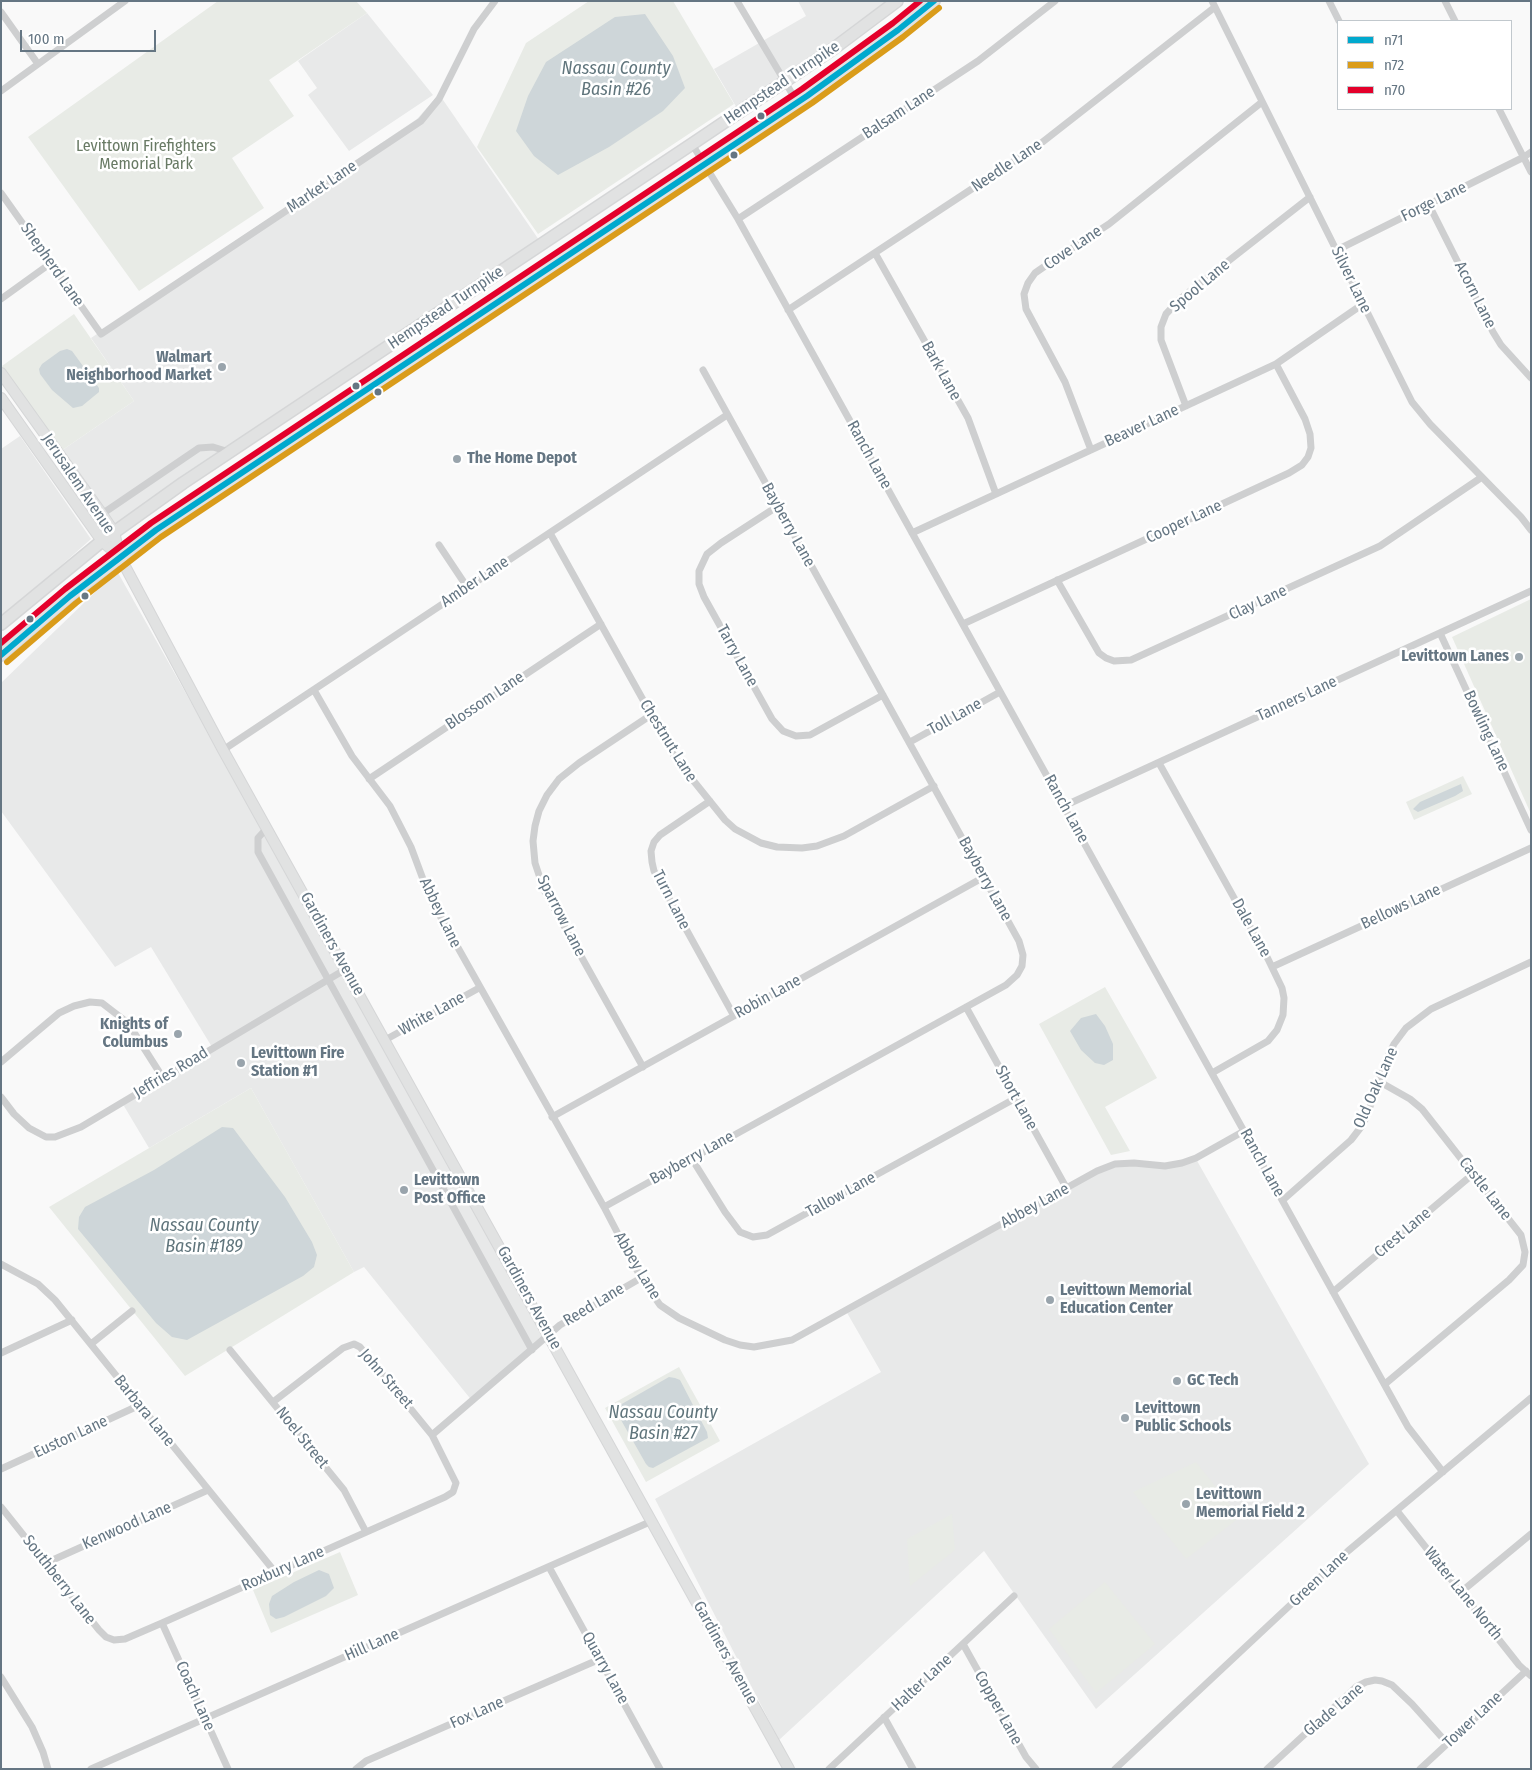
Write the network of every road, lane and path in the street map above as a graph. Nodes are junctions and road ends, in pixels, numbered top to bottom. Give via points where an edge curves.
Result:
1 (494, 1) edge
2 (737, 1) edge
3 (897, 1) edge
4 (934, 1) edge
5 (1055, 1) edge
6 (1329, 1) edge
7 (1445, 1) edge
8 (123, 2) edge
9 (1213, 4) edge
10 (1, 12) edge
11 (1338, 20) edge
12 (1454, 20) edge
13 (38, 64) junction
14 (784, 81) junction
15 (1, 91) edge
16 (797, 102) junction
17 (1262, 102) junction
18 (1500, 110) edge
19 (692, 144) junction
20 (1531, 152) edge
21 (1524, 158) junction
22 (704, 164) junction
23 (1531, 172) edge
24 (1, 193) edge
25 (1310, 197) junction
26 (1429, 205) junction
27 (738, 219) junction
28 (1337, 250) junction
29 (876, 253) junction
30 (51, 263) junction
31 (1, 299) edge
32 (1363, 304) junction
33 (788, 310) junction
34 (105, 331) joint
35 (1276, 364) junction
36 (703, 370) dead end
37 (1, 373) edge
38 (1531, 378) edge
39 (5, 387) edge
40 (1, 398) edge
41 (1186, 406) junction
42 (727, 415) junction
43 (1091, 450) junction
44 (229, 452) junction
45 (1482, 477) junction
46 (996, 494) junction
47 (778, 506) junction
48 (102, 514) junction
49 (1531, 530) edge
50 (114, 532) junction
51 (550, 533) junction
52 (912, 533) junction
53 (102, 541) junction
54 (439, 545) dead end
55 (120, 557) junction
56 (1057, 580) junction
57 (467, 587) junction
58 (1531, 591) edge
59 (1, 624) edge
60 (601, 624) junction
61 (963, 624) junction
62 (1440, 633) junction
63 (1, 655) edge
64 (314, 690) junction
65 (1000, 692) junction
66 (883, 696) junction
67 (651, 715) junction
68 (910, 742) junction
69 (223, 750) junction
70 (1159, 763) junction
71 (369, 779) junction
72 (934, 786) junction
73 (710, 801) junction
74 (1064, 806) junction
75 (267, 828) junction
76 (1531, 830) edge
77 (1531, 848) edge
78 (984, 877) junction
79 (1531, 962) edge
80 (1272, 967) junction
81 (346, 970) junction
82 (328, 980) junction
83 (479, 988) junction
84 (966, 1007) junction
85 (734, 1016) junction
86 (385, 1040) junction
87 (1, 1062) edge
88 (643, 1067) junction
89 (1212, 1073) junction
90 (163, 1078) junction
91 (1380, 1082) junction
92 (1, 1097) edge
93 (1016, 1098) junction
94 (552, 1117) junction
95 (1244, 1131) junction
96 (692, 1159) junction
97 (1474, 1174) junction
98 (1067, 1189) junction
99 (1282, 1200) junction
100 (604, 1207) junction
101 (1, 1264) edge
102 (641, 1278) junction
103 (1334, 1292) junction
104 (132, 1311) dead end
105 (72, 1320) junction
106 (549, 1335) junction
107 (90, 1344) junction
108 (230, 1350) dead end
109 (532, 1350) junction
110 (1, 1353) edge
111 (1385, 1384) junction
112 (1531, 1398) edge
113 (273, 1402) junction
114 (140, 1405) junction
115 (432, 1434) junction
116 (1, 1469) edge
117 (1443, 1472) junction
118 (452, 1476) joint
119 (208, 1490) junction
120 (1, 1507) edge
121 (1397, 1510) junction
122 (652, 1522) junction
123 (366, 1532) junction
124 (1530, 1537) edge
125 (46, 1562) junction
126 (549, 1567) junction
127 (274, 1572) junction
128 (1461, 1592) junction
129 (1014, 1596) dead end
130 (162, 1623) junction
131 (99, 1630) joint
132 (963, 1644) junction
133 (600, 1659) junction
134 (1528, 1674) edge
135 (1, 1677) edge
136 (884, 1717) junction
137 (205, 1718) junction
138 (1447, 1743) junction
139 (48, 1769) edge
140 (91, 1769) edge
141 (228, 1769) edge
142 (356, 1769) edge
143 (660, 1769) edge
144 (789, 1769) edge
145 (829, 1769) edge
146 (913, 1769) edge
147 (1036, 1769) edge
148 (1115, 1769) edge
149 (1267, 1769) edge
150 (1420, 1769) edge

1 - 34 street, Market Lane via 474,29 439,99 420,121
2 - 14 street
3 - 14 main road, Hempstead Turnpike
4 - 16 main road, Hempstead Turnpike
5 - 27 street, Balsam Lane via 978,61
6 - 11 street
7 - 12 street
8 - 13 street
9 - 17 street, Silver Lane
9 - 29 street, Needle Lane via 1040,144
10 - 13 street
13 - 15 street
14 - 16 street
14 - 19 main road, Hempstead Turnpike
16 - 22 main road, Hempstead Turnpike
17 - 25 street, Silver Lane
17 - 43 street, Cove Lane via 1109,224 1048,264 1028,283 1024,294 1026,309 1065,382
18 - 21 street
19 - 22 street, Ranch Lane
19 - 44 main road, Hempstead Turnpike
20 - 21 street, Forge Lane
21 - 23 street
21 - 26 street, Forge Lane
22 - 27 street, Ranch Lane
22 - 55 main road, Hempstead Turnpike via 238,474
24 - 30 street, Shepherd Lane
25 - 28 street, Silver Lane
25 - 41 street, Spool Lane via 1180,299 1166,314 1161,340
26 - 28 street, Forge Lane
26 - 38 street, Acorn Lane via 1493,332
27 - 33 street, Ranch Lane
28 - 32 street, Silver Lane
29 - 33 street, Needle Lane
29 - 46 street, Bark Lane via 968,418
30 - 31 street
30 - 34 street, Shepherd Lane via 101,334
32 - 35 street, Beaver Lane
32 - 45 street, Silver Lane via 1412,402
33 - 52 street, Ranch Lane
35 - 41 street, Beaver Lane
35 - 56 street, Cooper Lane via 1310,434 1311,448 1302,465
36 - 42 street, Bayberry Lane
37 - 39 main road, Jerusalem Avenue
39 - 48 main road, Jerusalem Avenue
40 - 53 main road, Jerusalem Avenue
41 - 43 street, Beaver Lane
42 - 47 street, Bayberry Lane
42 - 51 street, Amber Lane
43 - 46 street, Beaver Lane
44 - 48 street via 213,447 199,448
44 - 50 main road, Hempstead Turnpike
45 - 49 street, Silver Lane
45 - 56 street, Clay Lane via 1380,546 1131,660 1114,661 1100,653
46 - 52 street, Beaver Lane
47 - 66 street, Bayberry Lane
47 - 66 street, Tarry Lane via 707,554 699,571 704,597 772,719 783,731 796,736 810,735
48 - 50 main road, Jerusalem Avenue
50 - 53 main road, Hempstead Turnpike
50 - 55 main road, Jerusalem Avenue
51 - 57 street, Amber Lane
51 - 60 street, Chestnut Lane
52 - 61 street, Ranch Lane
53 - 55 main road, Jerusalem Avenue
53 - 59 main road, Hempstead Turnpike
54 - 57 street
55 - 63 main road, Hempstead Turnpike
55 - 69 main road, Gardiners Avenue
56 - 61 street, Cooper Lane
57 - 64 street, Amber Lane
58 - 62 street, Tanners Lane
60 - 67 street, Chestnut Lane
60 - 71 street, Blossom Lane
61 - 65 street, Ranch Lane
62 - 70 street, Tanners Lane
62 - 76 street, Bowling Lane
64 - 69 street, Amber Lane
64 - 71 street, Abbey Lane
65 - 68 street, Toll Lane
65 - 74 street, Ranch Lane
66 - 68 street, Bayberry Lane
67 - 73 street, Chestnut Lane via 676,759
67 - 88 street, Sparrow Lane via 559,779 539,811 533,841 535,863 544,890
68 - 72 street, Bayberry Lane
69 - 75 main road, Gardiners Avenue
70 - 74 street, Tanners Lane
70 - 80 street, Dale Lane
71 - 83 street, Abbey Lane via 390,806 411,847 430,898
72 - 73 street, Chestnut Lane via 844,836 802,848 777,847 749,838 725,820
72 - 78 street, Bayberry Lane
73 - 85 street, Turn Lane via 660,835 651,852 652,862
74 - 89 street, Ranch Lane
75 - 81 main road, Gardiners Avenue
75 - 82 street, Gardiners Avenue via 258,838 258,852
77 - 80 street, Bellows Lane
78 - 84 street, Bayberry Lane via 1019,941 1022,966 1006,985
78 - 85 street, Robin Lane
79 - 91 street, Old Oak Lane via 1421,1015 1394,1044
80 - 89 street, Dale Lane via 1284,998 1283,1015 1277,1030 1262,1046
81 - 82 street, Jeffries Road
81 - 86 main road, Gardiners Avenue
82 - 90 street, Jeffries Road
82 - 109 street, Gardiners Avenue
83 - 86 street, White Lane
83 - 94 street, Abbey Lane
84 - 93 street, Short Lane
84 - 96 street, Bayberry Lane
85 - 88 street, Robin Lane
86 - 106 main road, Gardiners Avenue
87 - 90 street via 59,1013 90,1002 102,1004 128,1023
88 - 94 street, Robin Lane
89 - 95 street, Ranch Lane
90 - 92 street, Jeffries Road via 81,1127 55,1137 46,1137 29,1128
91 - 97 street, Castle Lane via 1422,1109
91 - 99 street, Old Oak Lane via 1366,1118 1352,1140
93 - 96 street, Tallow Lane via 767,1236 740,1232
93 - 98 street, Short Lane
94 - 100 street, Abbey Lane
95 - 98 street, Abbey Lane via 1182,1163 1165,1166 1115,1164
95 - 99 street, Ranch Lane
96 - 100 street, Bayberry Lane
97 - 103 street, Crest Lane
97 - 111 street, Castle Lane via 1521,1235 1526,1252 1523,1265 1510,1280
98 - 102 street, Abbey Lane via 792,1340 770,1345 740,1345 679,1318 660,1305
99 - 103 street, Ranch Lane
100 - 102 street, Abbey Lane
101 - 105 street, Barbara Lane via 38,1284
102 - 106 street, Reed Lane via 560,1325
103 - 111 street, Ranch Lane
104 - 107 street
105 - 107 street, Barbara Lane
105 - 110 street
106 - 109 street
106 - 122 main road, Gardiners Avenue
107 - 114 street, Barbara Lane
108 - 113 street, Noel Street
109 - 115 street
111 - 117 street, Ranch Lane via 1408,1427
112 - 117 street, Green Lane
113 - 115 street, John Street via 332,1356 354,1344 369,1355
113 - 123 street, Noel Street via 344,1490
114 - 116 street, Euston Lane
114 - 119 street, Barbara Lane
115 - 118 street, John Street
117 - 121 street, Green Lane
118 - 123 street, Roxbury Lane via 456,1484 453,1492
119 - 125 street, Kenwood Lane
119 - 127 street, Barbara Lane
120 - 125 street, Southberry Lane
121 - 128 street, Water Lane North
121 - 148 street, Green Lane via 1348,1551
122 - 126 street, Hill Lane
122 - 144 main road, Gardiners Avenue
123 - 127 street, Roxbury Lane
124 - 128 street
125 - 131 street, Southberry Lane
126 - 133 street, Quarry Lane
126 - 137 street, Hill Lane
127 - 130 street, Roxbury Lane
128 - 134 street, Water Lane North
129 - 132 street, Halter Lane
130 - 131 street, Roxbury Lane via 125,1639 114,1640
130 - 137 street, Coach Lane
132 - 136 street, Halter Lane
132 - 147 street, Copper Lane via 1026,1757
133 - 142 street, Fox Lane via 366,1761
133 - 143 street, Quarry Lane
134 - 138 street, Tower Lane
135 - 139 street via 32,1727
136 - 145 street, Halter Lane
136 - 146 street
137 - 140 street, Hill Lane
137 - 141 street, Coach Lane
138 - 149 street, Glade Lane via 1392,1685 1375,1680 1356,1686
138 - 150 street, Tower Lane

